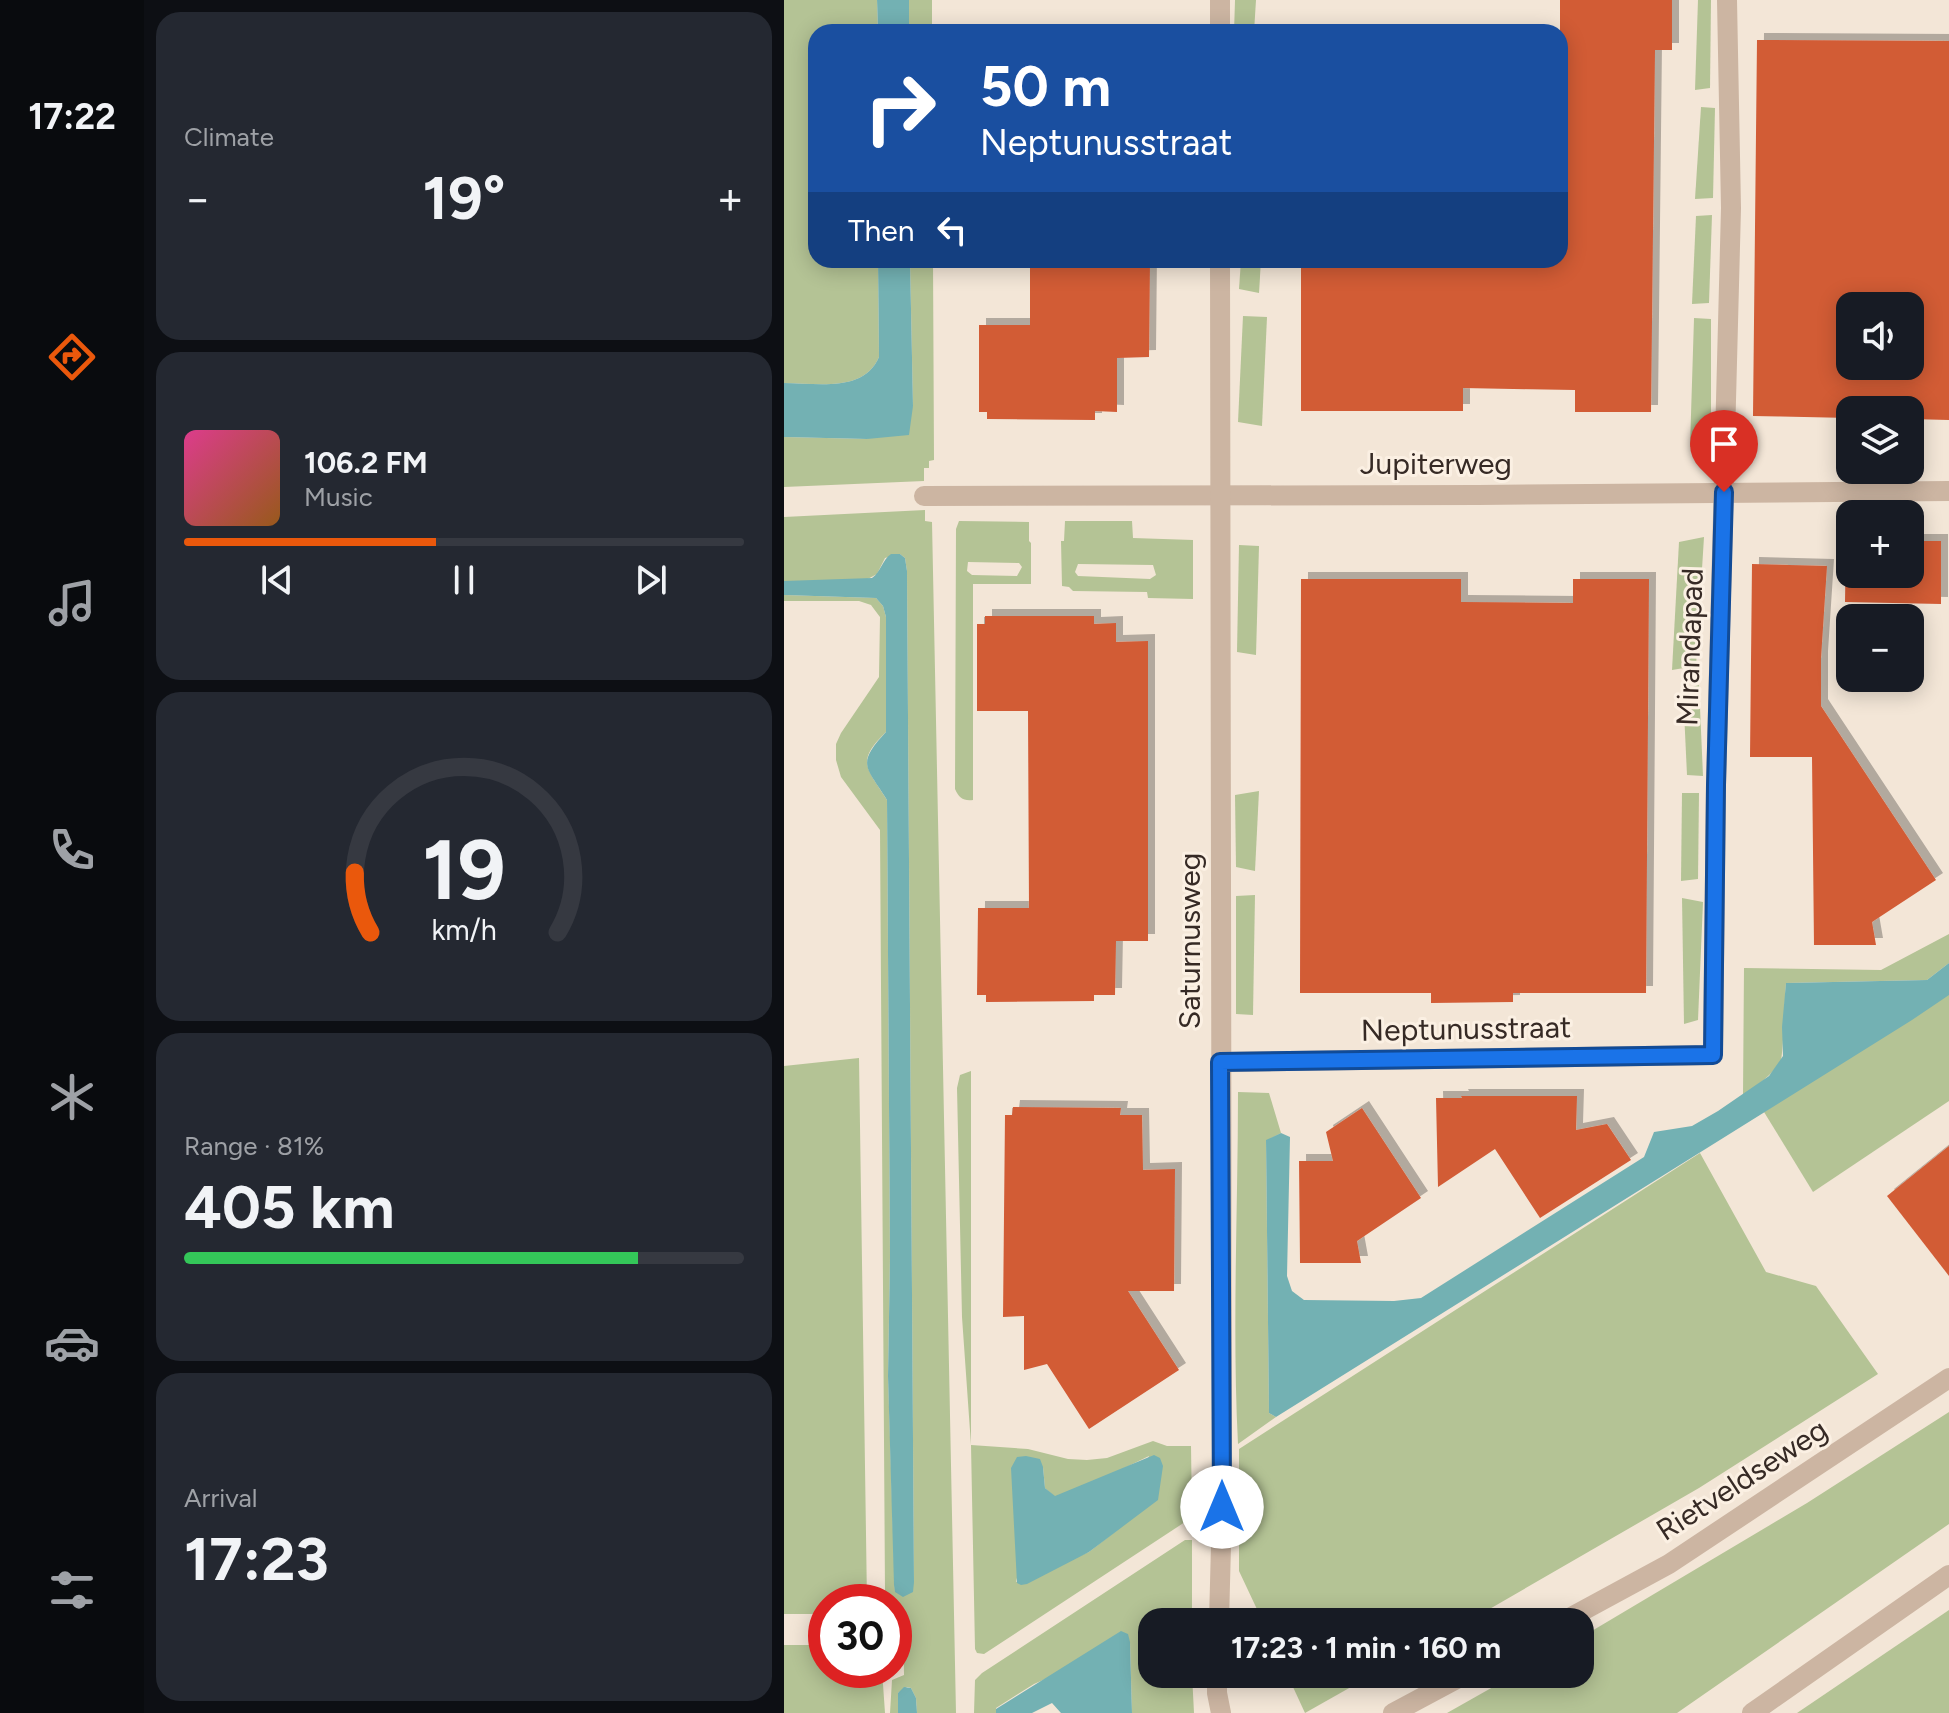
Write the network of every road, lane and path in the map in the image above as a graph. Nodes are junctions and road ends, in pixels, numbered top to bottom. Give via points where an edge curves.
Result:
1 (1220, 0) edge
2 (1727, 0) edge
3 (1220, 24) edge
4 (1220, 268) edge
5 (1949, 491) edge
6 (1724, 492) junction
7 (1221, 493) junction
8 (924, 496) dead end
9 (1713, 1055) joint
10 (1220, 1062) junction
11 (1949, 1378) edge
12 (1949, 1575) edge
13 (1219, 1608) edge
14 (1588, 1608) edge
15 (1217, 1688) edge
16 (1440, 1688) edge
17 (1221, 1713) edge
18 (1393, 1713) edge
19 (1752, 1713) edge

1 - 3 street
2 - 6 street, Mirandapad via 1731,208
4 - 7 street, Saturnusweg
5 - 6 street, Jupiterweg
6 - 7 street, Jupiterweg
6 - 9 street, Mirandapad
7 - 8 street, Jupiterweg
7 - 10 street, Saturnusweg
9 - 10 street, Neptunusstraat
10 - 13 street, Saturnusweg
11 - 14 street, Rietveldseweg via 1669,1564
12 - 19 street
15 - 17 street
16 - 18 street

